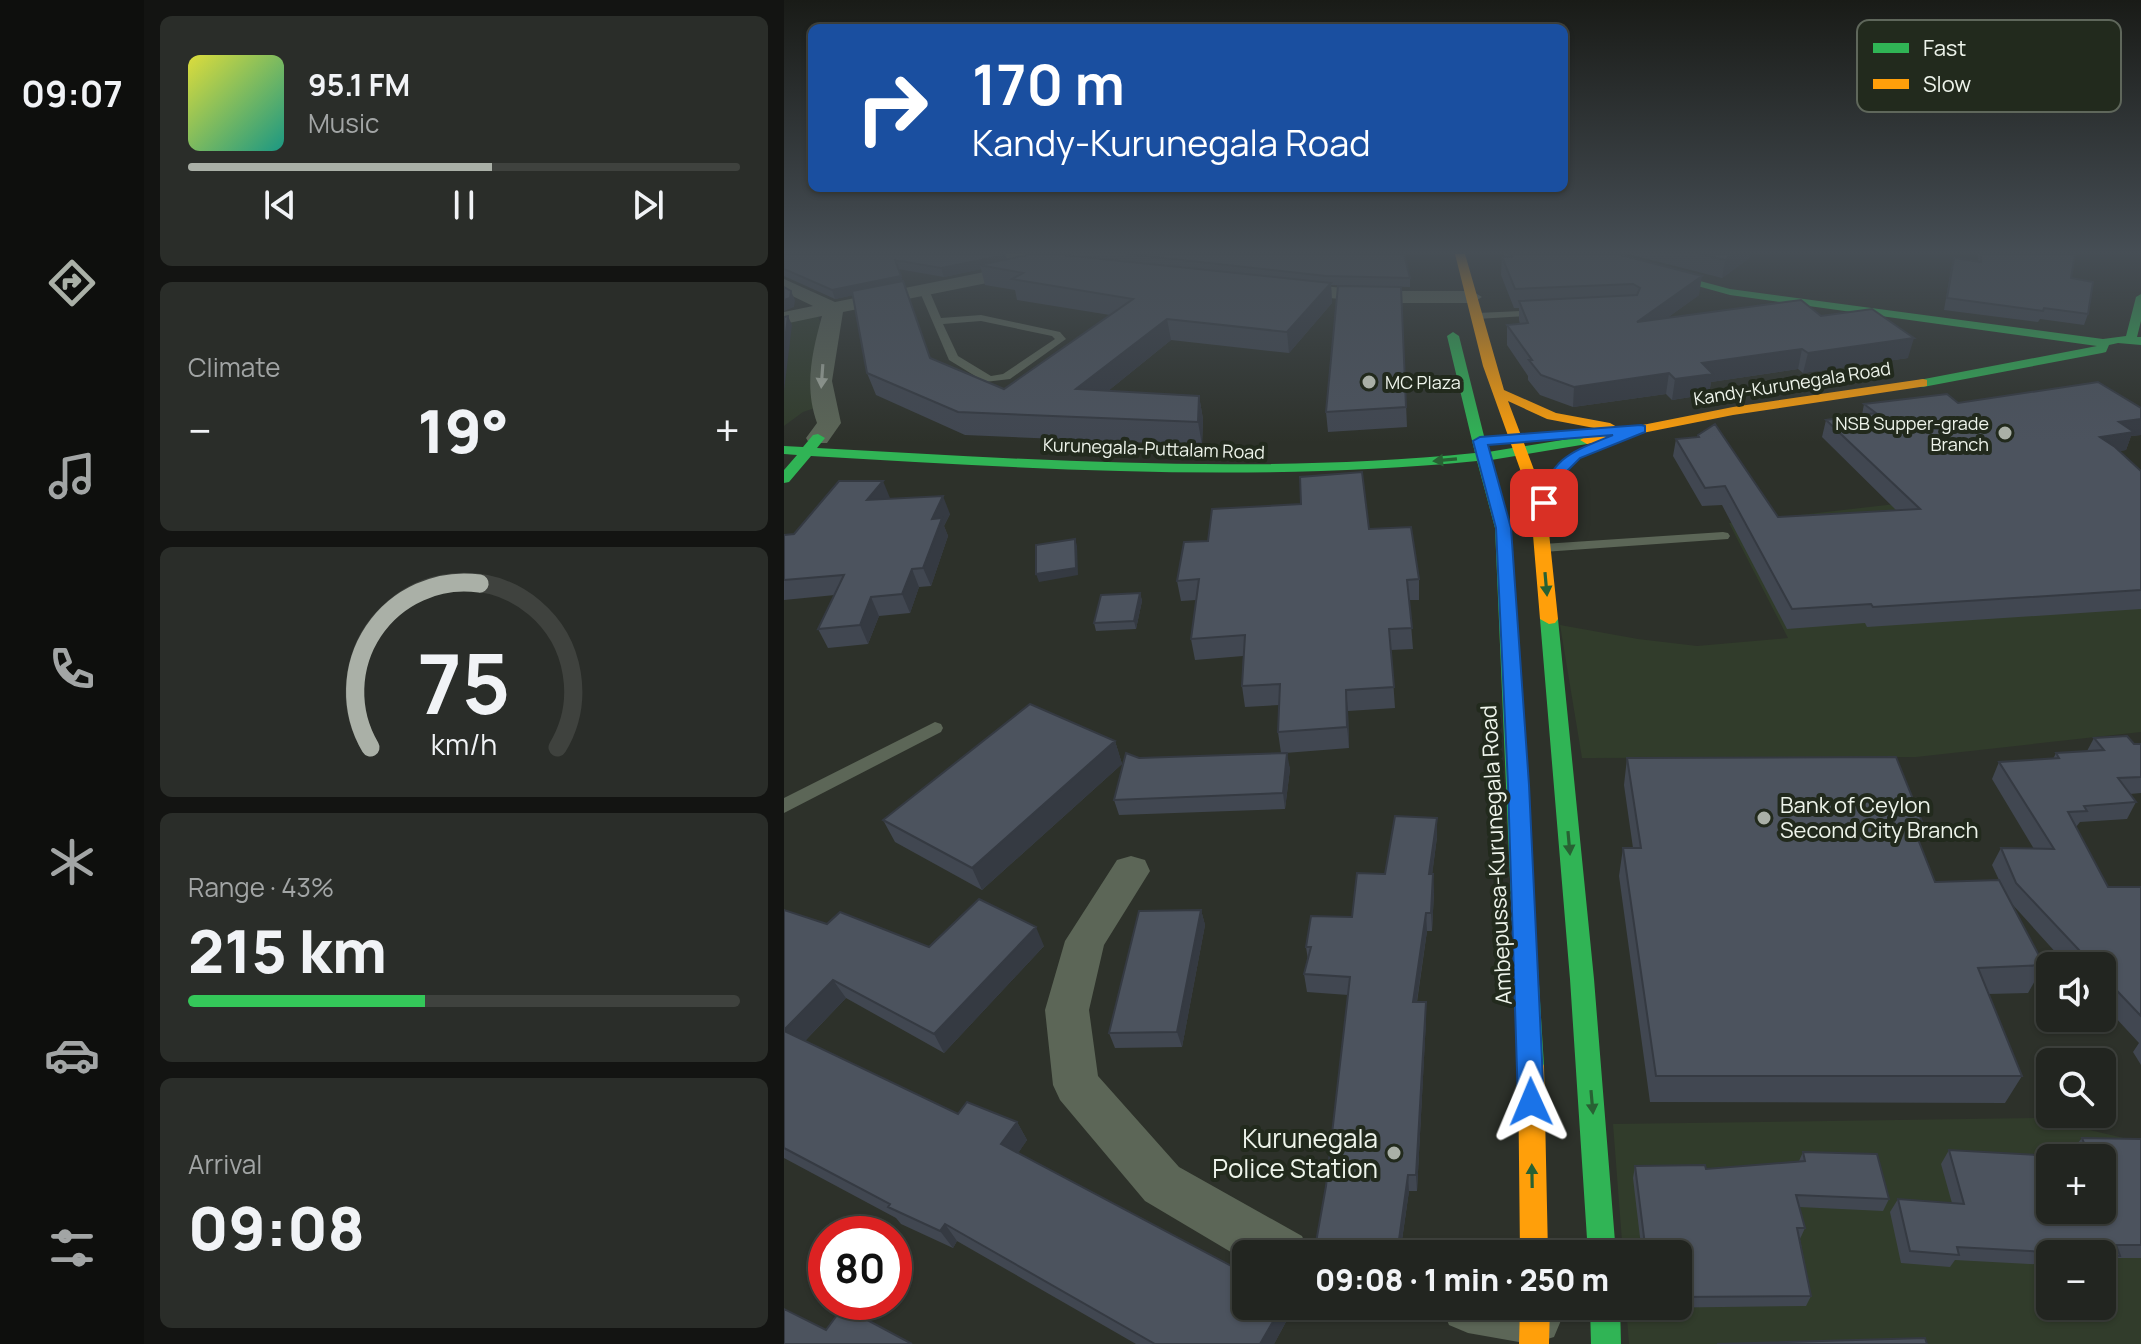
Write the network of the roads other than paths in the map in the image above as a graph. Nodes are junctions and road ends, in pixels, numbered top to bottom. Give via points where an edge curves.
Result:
1 (832, 317) edge
2 (936, 317) edge
3 (1450, 317) edge
4 (1478, 317) edge
5 (1880, 317) edge
6 (2139, 317) edge
7 (938, 321) junction
8 (2136, 340) edge
9 (2105, 354) junction
10 (1498, 392) junction
11 (1465, 394) junction
12 (1453, 423) dead end
13 (1641, 429) junction
14 (784, 437) edge
15 (812, 444) junction
16 (1520, 445) junction
17 (1380, 447) dead end
18 (1482, 449) junction
19 (784, 450) edge
20 (1358, 460) junction
21 (1567, 462) dead end
22 (784, 479) edge
23 (1436, 479) dead end
24 (1549, 487) dead end
25 (1474, 497) dead end
26 (1540, 523) junction
27 (1503, 528) junction
28 (1723, 536) dead end
29 (1543, 548) junction
30 (935, 728) dead end
31 (784, 806) edge
32 (1131, 871) dead end
33 (1260, 1240) edge
34 (1534, 1240) edge
35 (1601, 1240) edge
36 (1605, 1320) edge
37 (1606, 1344) edge

1 -> 15 street via 821,406 829,423
2 - 7 lane
3 - 11 main road, Ambepussa-Kurunegala Road
4 - 10 main road
5 - 9 main road
6 - 8 main road
7 - 7 lane via 953,358 989,380 1006,377 1061,339 981,318
8 - 9 main road via 2118,339
9 - 13 main road, Kandy-Kurunegala Road
10 - 13 main road via 1571,423
10 - 16 main road
11 - 12 main road
11 - 18 main road, Ambepussa-Kurunegala Road
13 - 16 main road, Kandy-Kurunegala Road
13 - 21 main road
14 - 15 main road, Kurunegala-Puttalam Road
15 - 19 main road, Kurunegala-Puttalam Road
15 - 20 main road, Kurunegala-Puttalam Road
15 - 22 main road
16 - 18 main road, Kurunegala-Puttalam Road
16 - 26 main road
17 - 20 main road
18 - 20 main road, Kurunegala-Puttalam Road
18 - 27 main road, Ambepussa-Kurunegala Road
20 - 23 main road
24 - 26 main road
25 - 27 main road
26 - 29 main road
34 -> 27 main road, Ambepussa-Kurunegala Road via 1530,1057
28 - 29 lane
29 -> 35 main road
30 - 31 lane
32 - 33 street via 1081,955 1067,1010 1076,1085 1162,1184
36 - 37 main road

